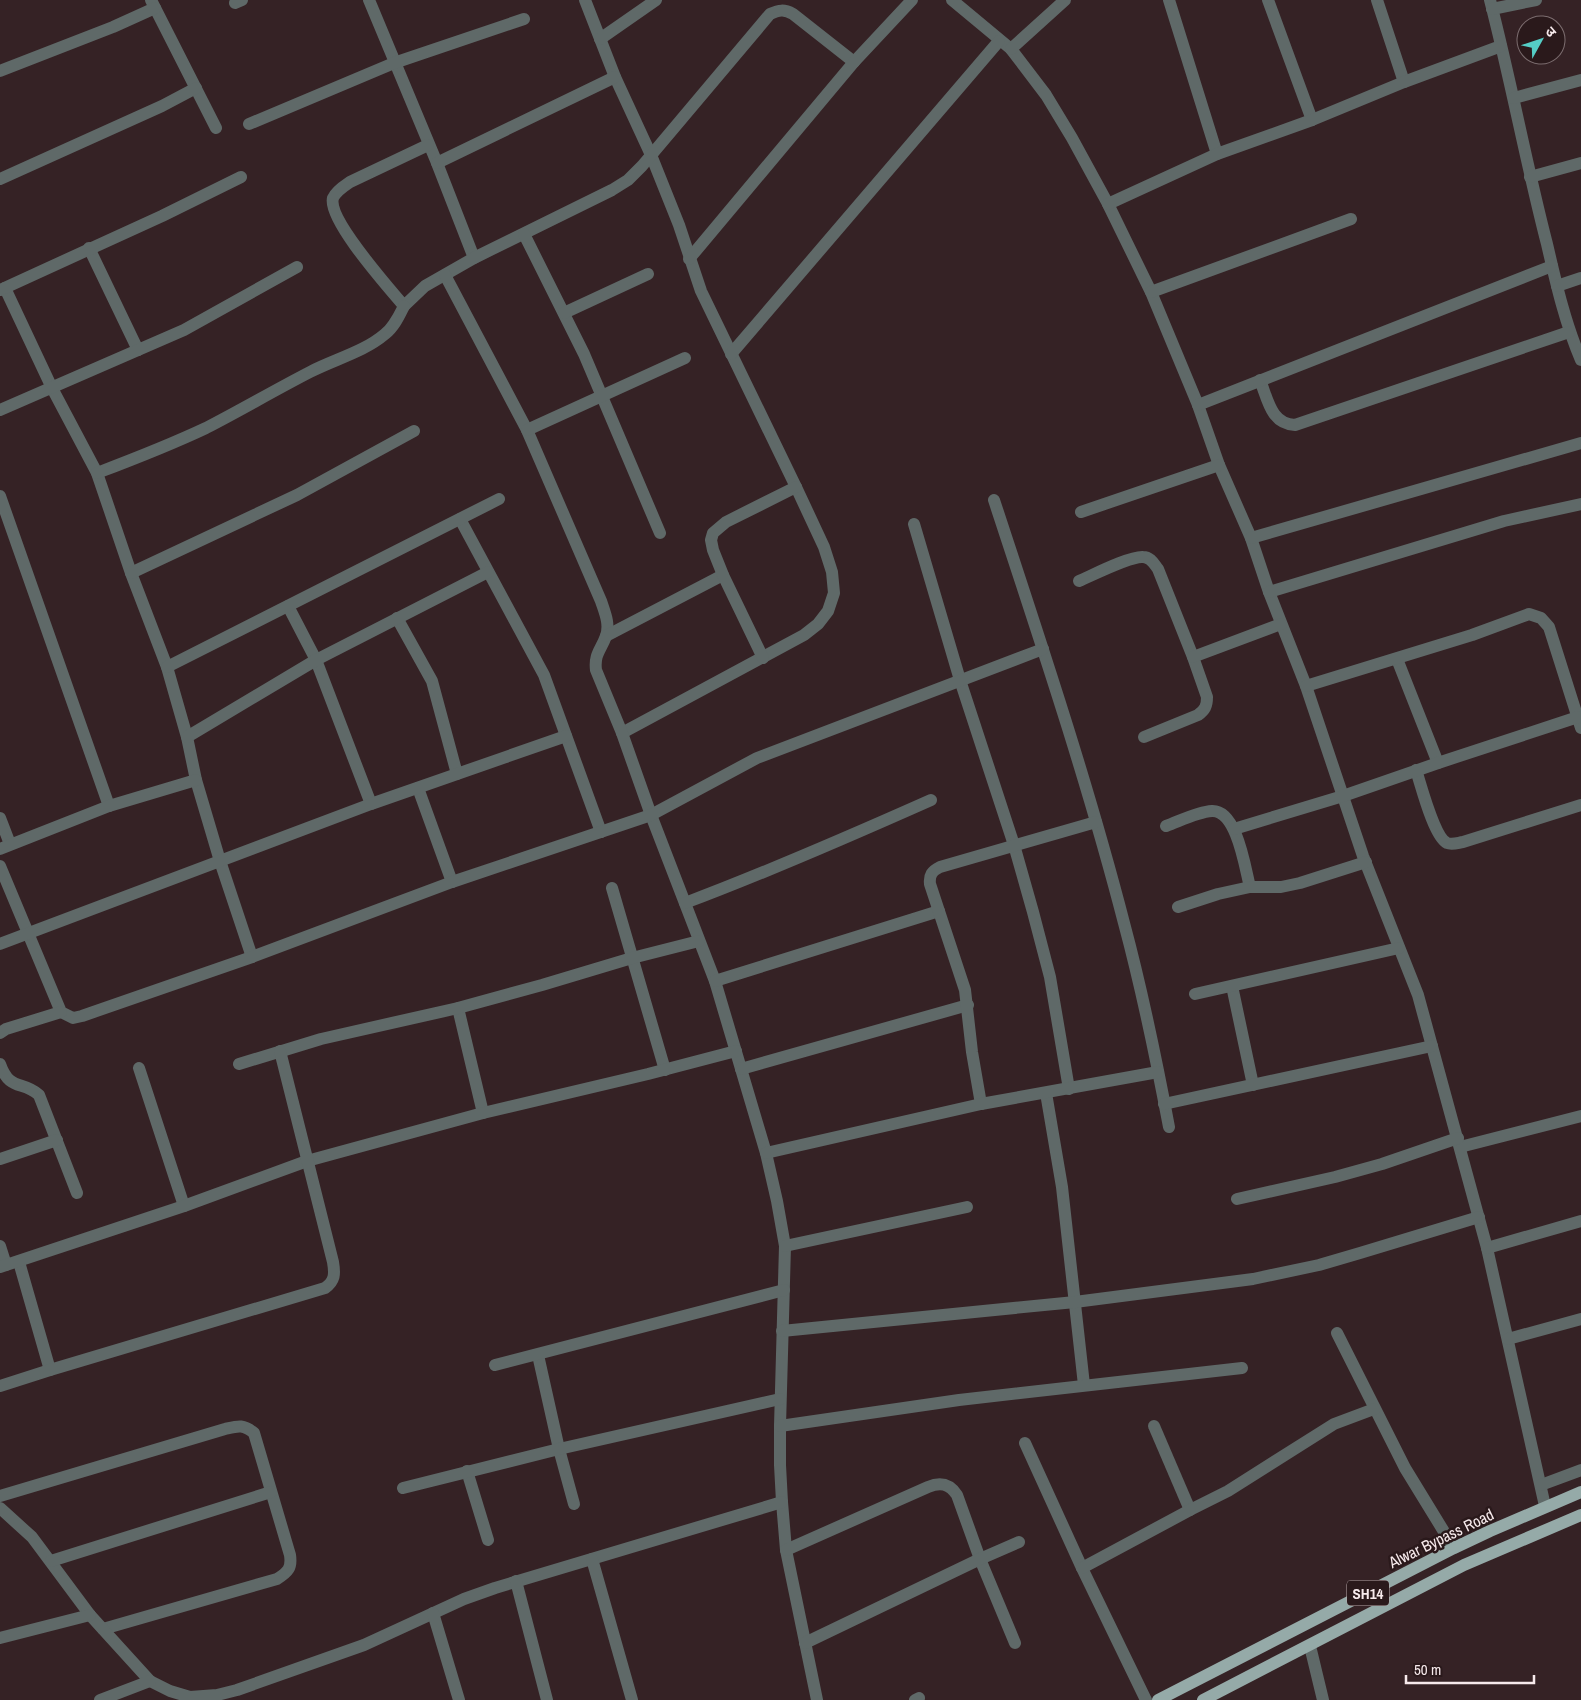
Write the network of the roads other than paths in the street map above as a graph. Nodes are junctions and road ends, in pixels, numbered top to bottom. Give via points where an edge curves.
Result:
1 (369, 0) edge
2 (585, 0) edge
3 (656, 0) edge
4 (912, 0) edge
5 (952, 0) edge
6 (1065, 0) edge
7 (1169, 0) edge
8 (1268, 0) edge
9 (1377, 0) edge
10 (1536, 0) edge
11 (153, 4) edge
12 (1491, 5) edge
13 (524, 19) dead end
14 (600, 39) junction
15 (999, 41) junction
16 (1501, 46) junction
17 (1010, 49) junction
18 (854, 62) junction
19 (394, 63) junction
20 (0, 71) edge
21 (615, 78) junction
22 (1581, 80) edge
23 (1404, 82) junction
24 (196, 88) junction
25 (1514, 98) junction
26 (1312, 120) junction
27 (249, 124) dead end
28 (216, 128) dead end
29 (428, 145) junction
30 (1217, 154) junction
31 (651, 155) junction
32 (437, 163) junction
33 (1581, 163) edge
34 (241, 177) dead end
35 (1530, 177) junction
36 (0, 179) edge
37 (1108, 204) junction
38 (1351, 219) dead end
39 (524, 234) junction
40 (89, 248) junction
41 (474, 258) junction
42 (689, 259) junction
43 (1552, 266) junction
44 (297, 267) dead end
45 (648, 274) dead end
46 (445, 275) junction
47 (1581, 278) edge
48 (1557, 286) junction
49 (2, 289) edge
50 (1151, 292) junction
51 (404, 306) junction
52 (564, 313) junction
53 (1569, 332) junction
54 (138, 350) junction
55 (731, 354) junction
56 (685, 358) dead end
57 (1581, 360) edge
58 (1260, 380) junction
59 (52, 388) junction
60 (603, 396) junction
61 (1198, 405) junction
62 (0, 410) edge
63 (527, 430) junction
64 (414, 431) dead end
65 (1581, 443) edge
66 (1219, 465) junction
67 (97, 473) junction
68 (796, 487) junction
69 (0, 496) edge
70 (500, 499) dead end
71 (994, 500) dead end
72 (1581, 504) edge
73 (1081, 512) dead end
74 (460, 519) junction
75 (914, 524) dead end
76 (660, 533) dead end
77 (1251, 538) junction
78 (488, 572) junction
79 (131, 573) junction
80 (723, 575) junction
81 (1079, 581) dead end
82 (1269, 592) junction
83 (288, 606) junction
84 (397, 618) junction
85 (1281, 624) junction
86 (606, 636) junction
87 (1043, 648) junction
88 (1193, 657) junction
89 (763, 658) junction
90 (1397, 658) junction
91 (316, 660) junction
92 (167, 667) junction
93 (960, 680) junction
94 (1306, 686) junction
95 (1580, 722) edge
96 (622, 733) junction
97 (566, 736) junction
98 (187, 737) junction
99 (1144, 737) dead end
100 (1438, 762) junction
101 (1416, 770) junction
102 (458, 774) junction
103 (196, 780) junction
104 (418, 788) junction
105 (1343, 796) junction
106 (931, 800) dead end
107 (371, 804) junction
108 (1581, 805) edge
109 (109, 806) junction
110 (652, 816) junction
111 (0, 818) edge
112 (1096, 822) junction
113 (1166, 826) dead end
114 (1234, 829) junction
115 (601, 832) junction
116 (1014, 845) junction
117 (5, 847) edge
118 (220, 861) junction
119 (1366, 862) junction
120 (0, 866) edge
121 (452, 882) junction
122 (1250, 887) junction
123 (612, 888) dead end
124 (684, 903) junction
125 (1178, 907) dead end
126 (939, 911) junction
127 (28, 933) junction
128 (699, 941) junction
129 (0, 944) edge
130 (1399, 948) junction
131 (252, 957) junction
132 (632, 958) junction
133 (715, 981) junction
134 (1232, 986) junction
135 (1196, 994) dead end
136 (968, 1005) junction
137 (458, 1008) junction
138 (61, 1012) junction
139 (0, 1033) edge
140 (1432, 1046) junction
141 (280, 1051) junction
142 (736, 1051) junction
143 (0, 1064) edge
144 (239, 1064) dead end
145 (139, 1068) dead end
146 (742, 1069) junction
147 (665, 1070) junction
148 (1158, 1072) junction
149 (1253, 1085) junction
150 (1070, 1089) junction
151 (1046, 1093) junction
152 (981, 1104) junction
153 (1164, 1104) junction
154 (483, 1113) junction
155 (1581, 1116) edge
156 (1169, 1126) dead end
157 (57, 1140) junction
158 (1459, 1142) junction
159 (766, 1153) junction
160 (0, 1159) edge
161 (307, 1161) junction
162 (77, 1193) dead end
163 (1237, 1199) dead end
164 (184, 1206) junction
165 (967, 1206) dead end
166 (1479, 1217) junction
167 (1581, 1221) edge
168 (0, 1246) edge
169 (785, 1246) junction
170 (1487, 1248) junction
171 (19, 1262) junction
172 (3, 1266) edge
173 (784, 1290) junction
174 (1075, 1302) junction
175 (1581, 1319) edge
176 (782, 1331) junction
177 (1337, 1333) dead end
178 (1508, 1339) junction
179 (538, 1355) junction
180 (495, 1365) dead end
181 (1242, 1368) dead end
182 (50, 1370) junction
183 (1084, 1385) junction
184 (0, 1386) edge
185 (780, 1399) junction
186 (1374, 1408) junction
187 (780, 1426) junction
188 (1154, 1426) dead end
189 (1025, 1443) dead end
190 (559, 1449) junction
191 (1581, 1470) edge
192 (467, 1471) junction
193 (1541, 1485) junction
194 (403, 1488) dead end
195 (271, 1492) junction
196 (1581, 1492) edge
197 (0, 1496) edge
198 (782, 1502) junction
199 (574, 1504) dead end
200 (1545, 1506) junction
201 (0, 1508) edge
202 (1190, 1510) junction
203 (1581, 1516) edge
204 (5, 1518) edge
205 (488, 1540) dead end
206 (1019, 1542) dead end
207 (1454, 1548) junction
208 (786, 1550) junction
209 (980, 1558) junction
210 (592, 1559) junction
211 (51, 1561) junction
212 (1082, 1568) junction
213 (516, 1581) junction
214 (433, 1613) junction
215 (90, 1615) junction
216 (103, 1629) junction
217 (0, 1638) edge
218 (1015, 1642) dead end
219 (805, 1643) junction
220 (1310, 1646) junction
221 (150, 1681) junction
222 (239, 1695) edge
223 (100, 1700) edge
224 (459, 1700) edge
225 (547, 1700) edge
226 (632, 1700) edge
227 (817, 1700) edge
228 (1146, 1700) edge
229 (1158, 1700) edge
230 (1203, 1700) edge
231 (1323, 1700) edge

1 - 19 street
2 - 14 street
3 - 14 street
4 - 18 street
5 - 15 street
6 - 17 street
7 - 30 street
8 - 26 street
9 - 23 street
10 - 12 street
11 - 20 street via 113,27
11 - 24 street
12 - 16 street
13 - 19 street
14 - 21 street
15 - 17 street
15 - 55 street
16 - 23 street
16 - 25 street
17 - 37 street via 1046,95
18 - 31 street via 793,14 778,10 763,21
18 - 42 street
19 - 27 street
19 - 29 street
21 - 31 street
21 - 32 street
22 - 25 street
23 - 26 street
24 - 28 street
24 - 36 street
25 - 35 street
26 - 30 street
29 - 32 street
29 - 51 street via 350,182 334,198 339,222
30 - 37 street
31 - 39 street via 628,180 612,190
31 - 42 street
32 - 41 street
33 - 35 street
34 - 40 street
35 - 43 street
37 - 50 street
38 - 50 street
39 - 41 street
39 - 52 street
40 - 49 street
40 - 54 street
41 - 46 street
42 - 55 street
43 - 48 street
43 - 58 street
44 - 54 street via 184,330
45 - 52 street
46 - 51 street via 425,286
46 - 63 street
47 - 48 street
48 - 53 street
49 - 59 street
50 - 61 street
51 - 67 street via 397,322 386,334 366,346 204,428
52 - 60 street
53 - 57 street
53 - 58 street via 1295,425 1277,419
54 - 59 street
55 - 68 street
56 - 60 street
58 - 61 street
59 - 62 street
59 - 67 street
60 - 63 street
60 - 76 street
61 - 66 street
63 - 86 street via 601,601 607,617
64 - 79 street via 297,495
65 - 77 street
66 - 73 street
66 - 77 street
67 - 79 street
68 - 80 street via 726,522 713,533 713,550
68 - 89 street via 824,547 832,572 834,593 828,611 818,624
69 - 109 street
70 - 74 street
71 - 87 street
72 - 82 street via 1504,521
74 - 78 street
74 - 83 street
75 - 93 street
77 - 82 street
78 - 84 street
78 - 97 street via 544,675
79 - 92 street
80 - 86 street
80 - 89 street
81 - 88 street via 1131,559 1144,557 1152,560
82 - 85 street
83 - 91 street
83 - 92 street
84 - 91 street
84 - 102 street via 432,681
85 - 88 street
85 - 94 street
86 - 96 street via 597,654 596,670
87 - 93 street
87 - 112 street
88 - 99 street via 1207,697 1204,710
89 - 96 street
90 - 94 street
90 - 95 street via 1529,614 1535,615 1549,628
90 - 100 street
91 - 98 street
91 - 107 street
92 - 98 street
93 - 110 street via 757,758
93 - 116 street
94 - 105 street
95 - 100 street
96 - 110 street
97 - 102 street
97 - 115 street
98 - 103 street
100 - 101 street
101 - 105 street
101 - 108 street via 1434,827 1446,843 1462,842
102 - 104 street
103 - 109 street
103 - 118 street
104 - 107 street
104 - 121 street
105 - 114 street
105 - 119 street
106 - 124 street via 761,874
107 - 118 street
109 - 117 street
110 - 115 street
110 - 124 street
111 - 117 street
112 - 116 street
112 - 148 street via 1125,925
113 - 114 street via 1211,811 1220,812 1228,818
114 - 122 street
115 - 121 street
116 - 126 street via 935,869 929,878
116 - 150 street via 1050,976
118 - 127 street
118 - 131 street
119 - 122 street via 1300,883
119 - 130 street
120 - 127 street
121 - 131 street
122 - 125 street
123 - 132 street
124 - 128 street
126 - 133 street
126 - 136 street via 962,976
127 - 129 street
127 - 138 street
128 - 132 street
128 - 133 street
130 - 134 street
130 - 140 street via 1418,995
131 - 138 street via 82,1016 72,1018
132 - 137 street
132 - 147 street
133 - 142 street
134 - 135 street
134 - 149 street
136 - 146 street
136 - 152 street
137 - 141 street
137 - 154 street
138 - 139 street
140 - 149 street
140 - 158 street
141 - 144 street
141 - 161 street
142 - 146 street
142 - 147 street
143 - 157 street via 12,1083 34,1090 39,1095
145 - 164 street
146 - 159 street
147 - 154 street
148 - 150 street
148 - 153 street
149 - 153 street
150 - 151 street
151 - 152 street
151 - 174 street via 1062,1187
152 - 159 street
153 - 156 street
154 - 161 street
155 - 158 street
157 - 160 street
157 - 162 street
158 - 163 street via 1335,1177
158 - 166 street
159 - 169 street
161 - 164 street
161 - 182 street via 333,1262 335,1274 332,1283 325,1288
164 - 171 street
165 - 169 street
166 - 170 street
166 - 174 street via 1343,1258 1253,1279
167 - 170 street
168 - 172 street
169 - 173 street
170 - 178 street
171 - 172 street
171 - 182 street
173 - 176 street
173 - 179 street
174 - 176 street
174 - 183 street
175 - 178 street
176 - 185 street
177 - 186 street
178 - 193 street
179 - 180 street
179 - 190 street
181 - 183 street
182 - 184 street
183 - 187 street
185 - 187 street
185 - 190 street
186 - 202 street via 1334,1424 1247,1480
186 - 207 street via 1405,1468
187 - 198 street
188 - 202 street
189 - 212 street
190 - 192 street
190 - 199 street
191 - 193 street
192 - 194 street
192 - 205 street
193 - 200 street
195 - 197 street via 254,1433 240,1426
195 - 211 street
195 - 216 street via 290,1555 290,1569 284,1575
196 - 200 main road, Alwar Bypass Road / SH14
198 - 208 street
198 - 210 street
200 - 207 main road, Alwar Bypass Road / SH14
201 - 204 street
202 - 212 street
203 - 220 main road, SH14 via 1464,1565
204 - 211 street via 32,1537
206 - 209 street
207 - 229 main road, Alwar Bypass Road / SH14
208 - 209 street via 928,1487 946,1484 958,1494
208 - 219 street
209 - 218 street
209 - 219 street
210 - 213 street
210 - 226 street
211 - 215 street
212 - 228 street
213 - 214 street
213 - 225 street
214 - 222 street via 364,1645
214 - 224 street
215 - 216 street
215 - 217 street
216 - 221 street
219 - 227 street
220 - 230 main road, SH14
220 - 231 street
221 - 222 street via 170,1692 190,1697
221 - 223 street

